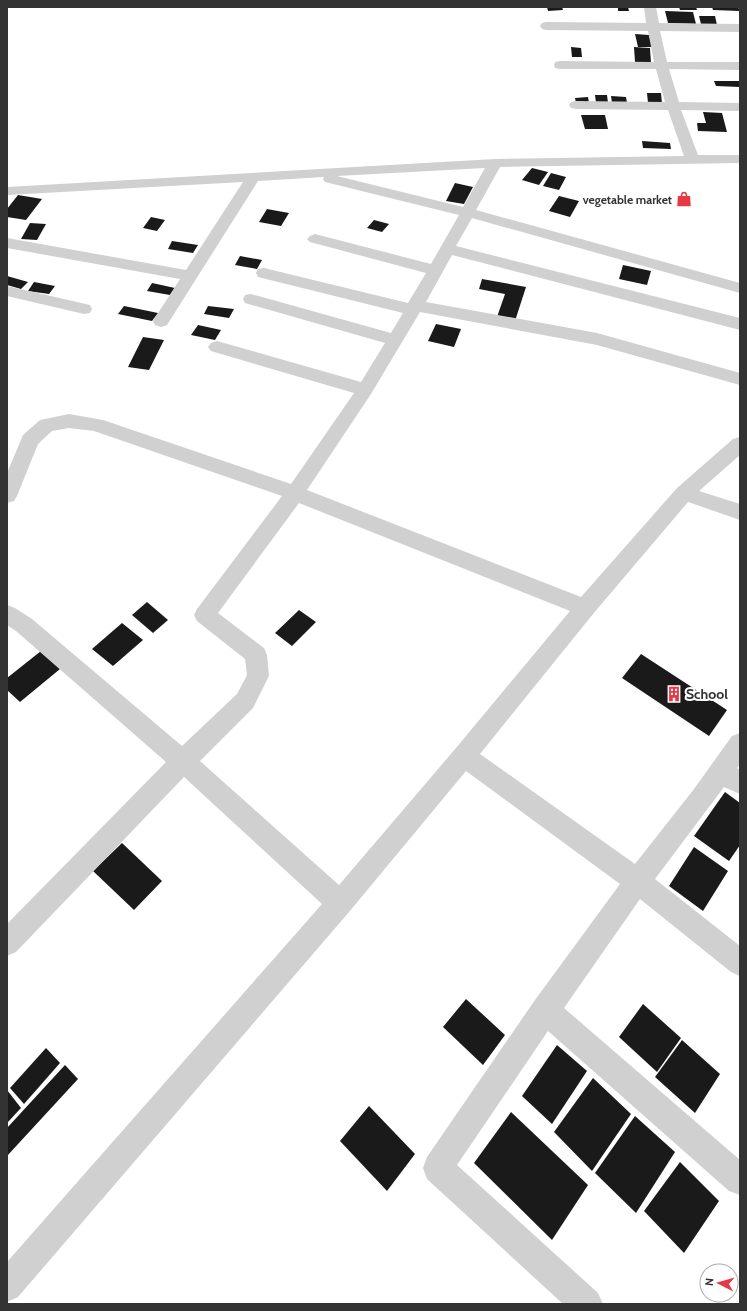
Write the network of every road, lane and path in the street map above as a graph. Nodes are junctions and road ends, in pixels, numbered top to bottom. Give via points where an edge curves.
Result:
1 (650, 7) edge
2 (546, 26) dead end
3 (653, 28) junction
4 (740, 28) edge
5 (560, 65) dead end
6 (661, 65) junction
7 (739, 66) dead end
8 (576, 105) dead end
9 (672, 107) junction
10 (740, 107) edge
11 (692, 159) junction
12 (740, 159) edge
13 (495, 163) junction
14 (305, 173) junction
15 (254, 176) junction
16 (7, 191) edge
17 (467, 212) junction
18 (315, 239) dead end
19 (7, 244) edge
20 (448, 250) junction
21 (434, 270) junction
22 (264, 273) dead end
23 (190, 276) junction
24 (740, 288) edge
25 (7, 291) edge
26 (251, 299) dead end
27 (414, 308) junction
28 (84, 309) dead end
29 (161, 320) dead end
30 (740, 324) edge
31 (395, 340) junction
32 (217, 347) dead end
33 (740, 379) edge
34 (366, 390) junction
35 (740, 444) edge
36 (294, 493) junction
37 (684, 493) junction
38 (7, 496) edge
39 (740, 512) edge
40 (585, 608) junction
41 (7, 614) edge
42 (740, 744) edge
43 (464, 756) junction
44 (183, 761) junction
45 (731, 778) edge
46 (638, 881) junction
47 (340, 903) junction
48 (7, 943) edge
49 (740, 963) edge
50 (545, 1010) junction
51 (740, 1180) edge
52 (7, 1286) edge
53 (587, 1304) edge

1 - 3 street
2 - 3 street
3 - 4 street
3 - 6 street
5 - 6 street
6 - 7 street
6 - 9 street
8 - 9 street
9 - 10 street
9 - 11 street
11 - 12 street
11 - 13 street
13 - 14 street
13 - 17 street
14 - 15 street
14 - 17 street
15 - 16 street
15 - 23 street
17 - 20 street
17 - 24 street
18 - 21 street
19 - 23 street
20 - 21 street
20 - 30 street
21 - 27 street
22 - 27 street
23 - 29 street
25 - 28 street
26 - 31 street
27 - 31 street
27 - 33 street via 597,339
31 - 34 street
32 - 34 street
34 - 36 street
35 - 37 street
36 - 38 street via 96,426 69,421 47,425 30,440
36 - 40 street
36 - 44 street via 205,615 256,655 258,676 245,701
37 - 39 street
37 - 40 street
40 - 43 street
41 - 44 street via 24,625
42 - 45 street
43 - 46 street
43 - 47 street
44 - 47 street
44 - 48 street
45 - 46 street
46 - 49 street
46 - 50 street
47 - 52 street
50 - 51 street
50 - 53 street via 438,1168

